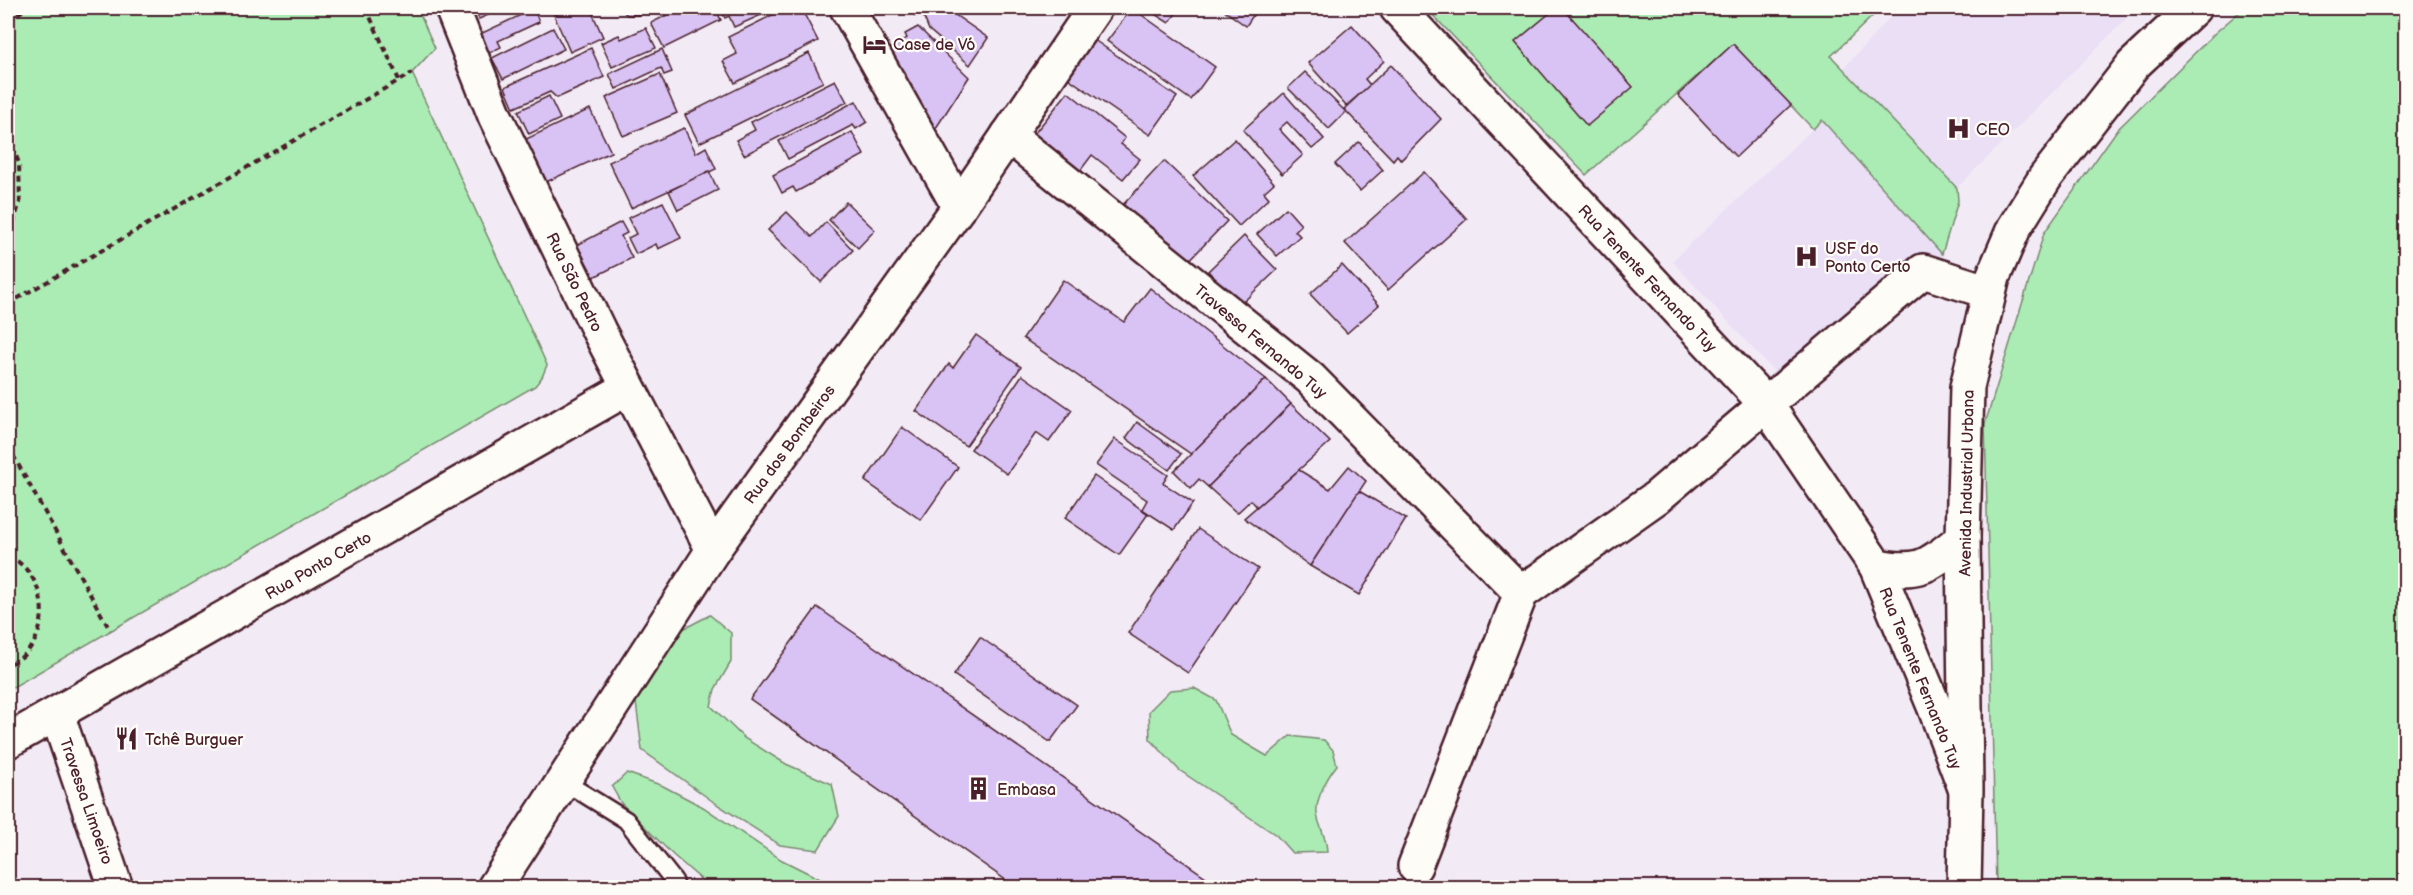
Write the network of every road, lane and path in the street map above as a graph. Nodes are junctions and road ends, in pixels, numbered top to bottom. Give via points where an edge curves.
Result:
1 (28, 8) edge
2 (366, 8) edge
3 (452, 8) edge
4 (847, 8) edge
5 (1095, 8) edge
6 (1397, 8) edge
7 (2194, 8) edge
8 (8, 19) edge
9 (412, 72) dead end
10 (399, 80) junction
11 (1008, 135) junction
12 (8, 137) edge
13 (959, 207) junction
14 (8, 241) edge
15 (1989, 292) junction
16 (8, 304) edge
17 (628, 388) junction
18 (1766, 404) junction
19 (8, 446) edge
20 (1964, 538) junction
21 (713, 550) junction
22 (8, 556) edge
23 (1876, 566) junction
24 (1521, 593) junction
25 (110, 630) dead end
26 (8, 665) edge
27 (57, 714) junction
28 (8, 741) edge
29 (563, 781) junction
30 (1966, 789) junction
31 (1415, 866) dead end
32 (116, 888) edge
33 (494, 888) edge
34 (676, 888) edge
35 (1964, 888) edge

1 - 8 path
2 - 10 path
3 - 17 street, Rua São Pedro via 495,116
4 - 13 street
5 - 11 street, Rua dos Bombeiros
6 - 18 street, Rua Tenente Fernando Tuy
7 - 15 street, Avenida Industrial Urbana via 2133,65 2045,178 2014,228
9 - 10 path
10 - 16 path
11 - 13 street, Rua dos Bombeiros
11 - 24 street, Travessa Fernando Tuy via 1310,378
12 - 14 path via 19,163 20,202
13 - 21 street, Rua dos Bombeiros
15 - 18 street via 1923,271
15 - 20 street, Avenida Industrial Urbana via 1967,387
17 - 21 street, Rua São Pedro
17 - 27 street, Rua Ponto Certo
18 - 23 street, Rua Tenente Fernando Tuy
18 - 24 street via 1657,497
19 - 25 path
20 - 23 street, Rua Tenente Fernando Tuy via 1917,569 1902,571
20 - 30 street, Avenida Industrial Urbana
21 - 29 street, Rua dos Bombeiros
22 - 26 path via 30,573 43,612 39,633 28,650
23 - 30 street, Rua Tenente Fernando Tuy
24 - 31 street
27 - 28 street, Rua Ponto Certo
27 - 32 street, Travessa Limoeiro
29 - 33 street, Rua dos Bombeiros
29 - 34 lane via 626,820
30 - 35 street, Avenida Industrial Urbana

